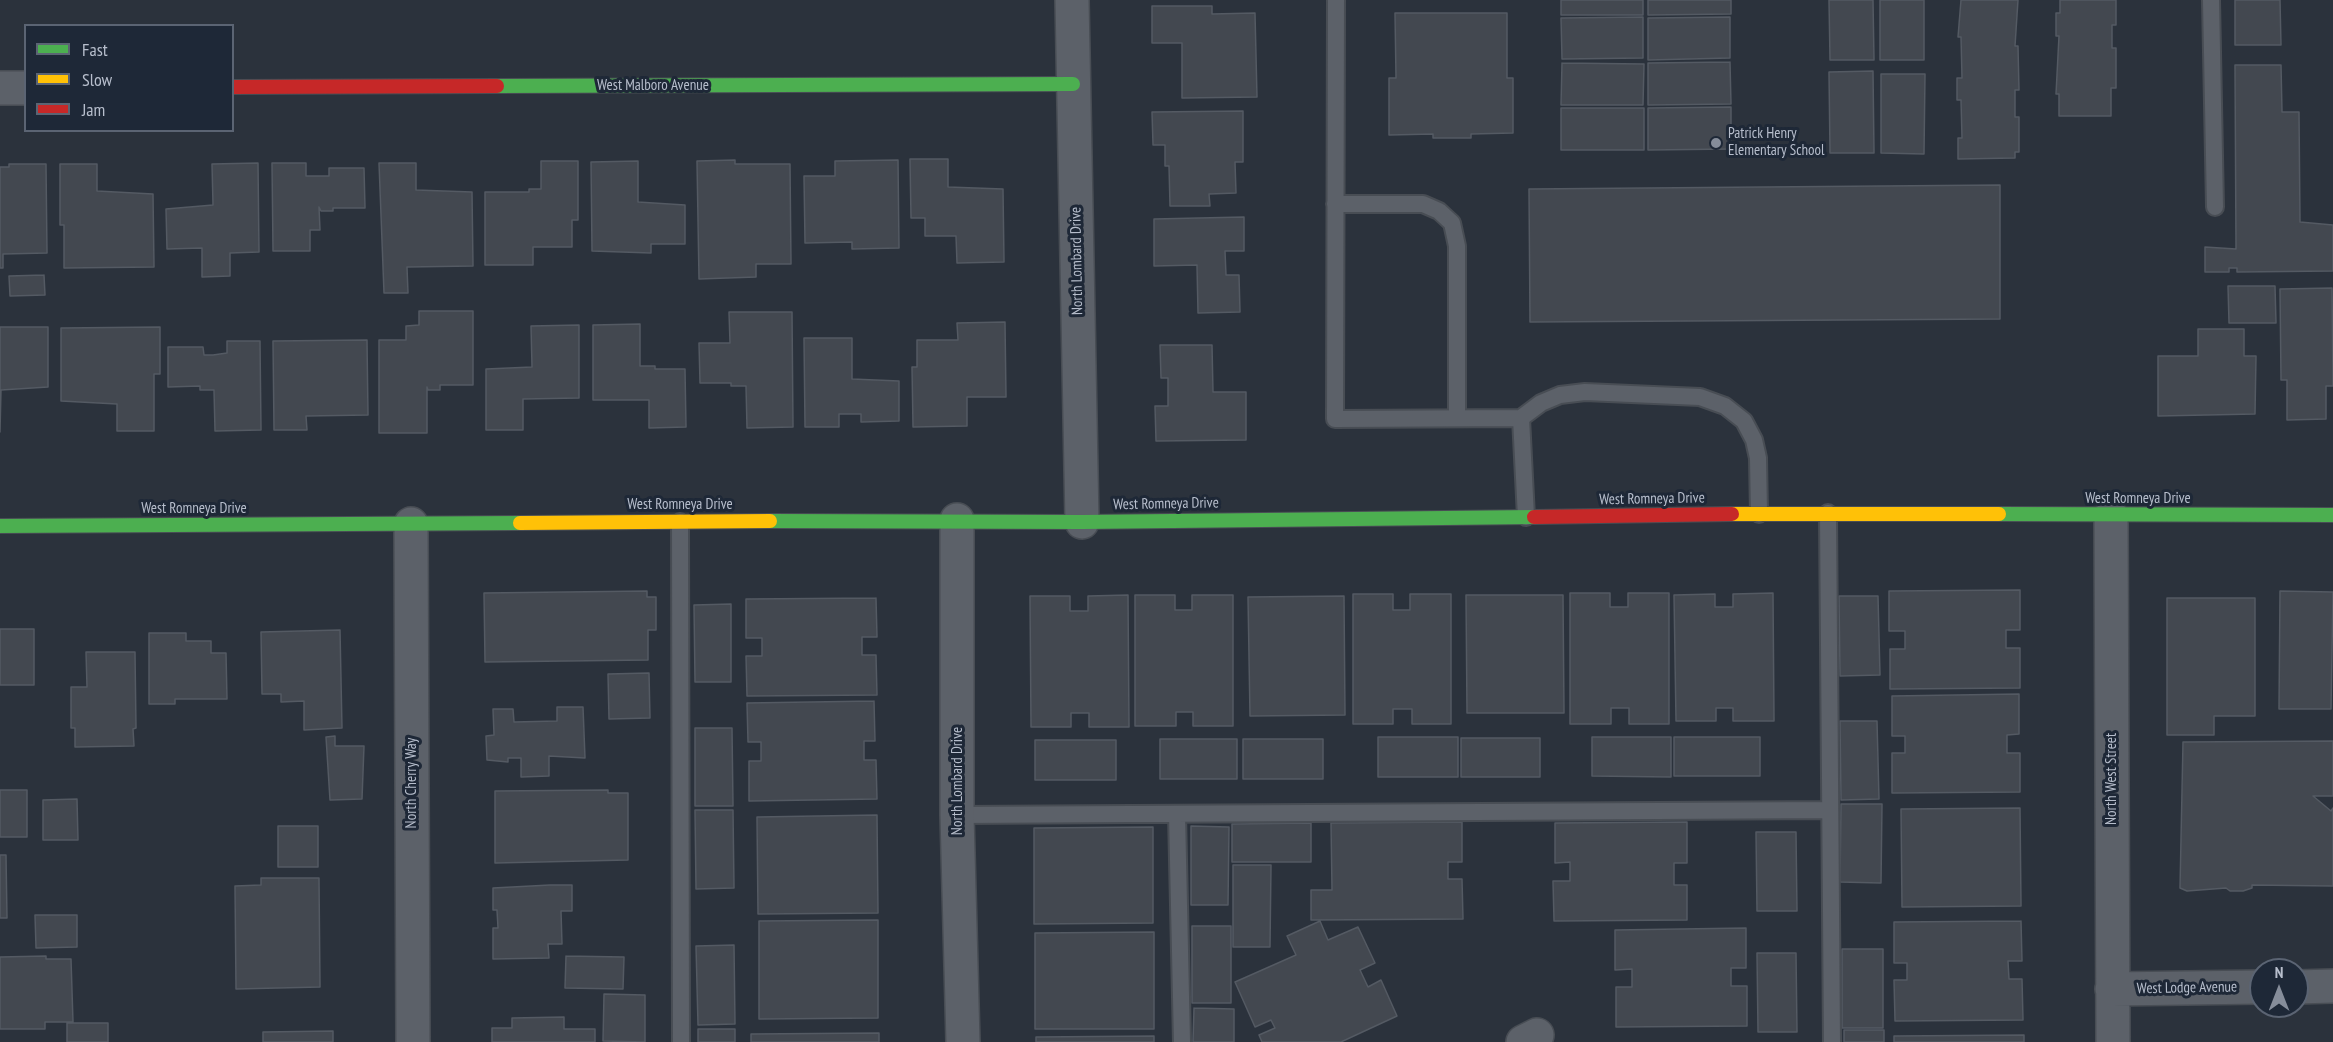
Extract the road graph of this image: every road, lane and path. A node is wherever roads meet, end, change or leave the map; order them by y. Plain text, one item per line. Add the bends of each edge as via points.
1 (1072, 0) edge
2 (1336, 0) edge
3 (2211, 0) edge
4 (1073, 84) junction
5 (234, 87) edge
6 (0, 88) edge
7 (24, 88) edge
8 (1335, 204) junction
9 (2215, 207) dead end
10 (1457, 416) junction
11 (1521, 418) junction
12 (1828, 513) junction
13 (1759, 514) junction
14 (2333, 515) edge
15 (2111, 516) junction
16 (1526, 517) junction
17 (957, 520) junction
18 (680, 522) junction
19 (1082, 522) junction
20 (411, 524) junction
21 (0, 526) edge
22 (1830, 810) junction
23 (1177, 814) junction
24 (957, 815) junction
25 (2333, 986) edge
26 (2249, 987) edge
27 (2309, 987) edge
28 (2112, 989) junction
29 (413, 1042) edge
30 (681, 1042) edge
31 (963, 1042) edge
32 (1182, 1042) edge
33 (1832, 1042) edge
34 (2113, 1042) edge

1 - 4 street, North Lombard Drive
2 - 8 lane
3 - 9 lane
4 - 5 street, West Malboro Avenue
4 - 19 street, North Lombard Drive
6 - 7 street
8 - 10 lane via 1423,204 1439,211 1452,224 1457,246
8 - 10 lane via 1335,419
10 - 11 lane
11 - 13 lane via 1550,399 1585,392 1700,397 1725,405 1744,421 1754,440
11 - 16 lane
12 - 13 street, West Romneya Drive
12 - 15 street, West Romneya Drive
12 - 22 lane
13 - 16 street, West Romneya Drive
14 - 15 street, West Romneya Drive
15 - 28 street, North West Street
16 - 19 street, West Romneya Drive
17 - 18 street, West Romneya Drive
17 - 19 street, West Romneya Drive
17 - 24 street, North Lombard Drive
18 - 20 street, West Romneya Drive
18 - 30 lane
20 - 21 street, West Romneya Drive
20 - 29 street, North Cherry Way
22 - 23 lane
22 - 33 lane
23 - 24 lane
23 - 32 lane
24 - 31 street, North Lombard Drive
25 - 27 street
26 - 28 street, West Lodge Avenue
28 - 34 street, North West Street

